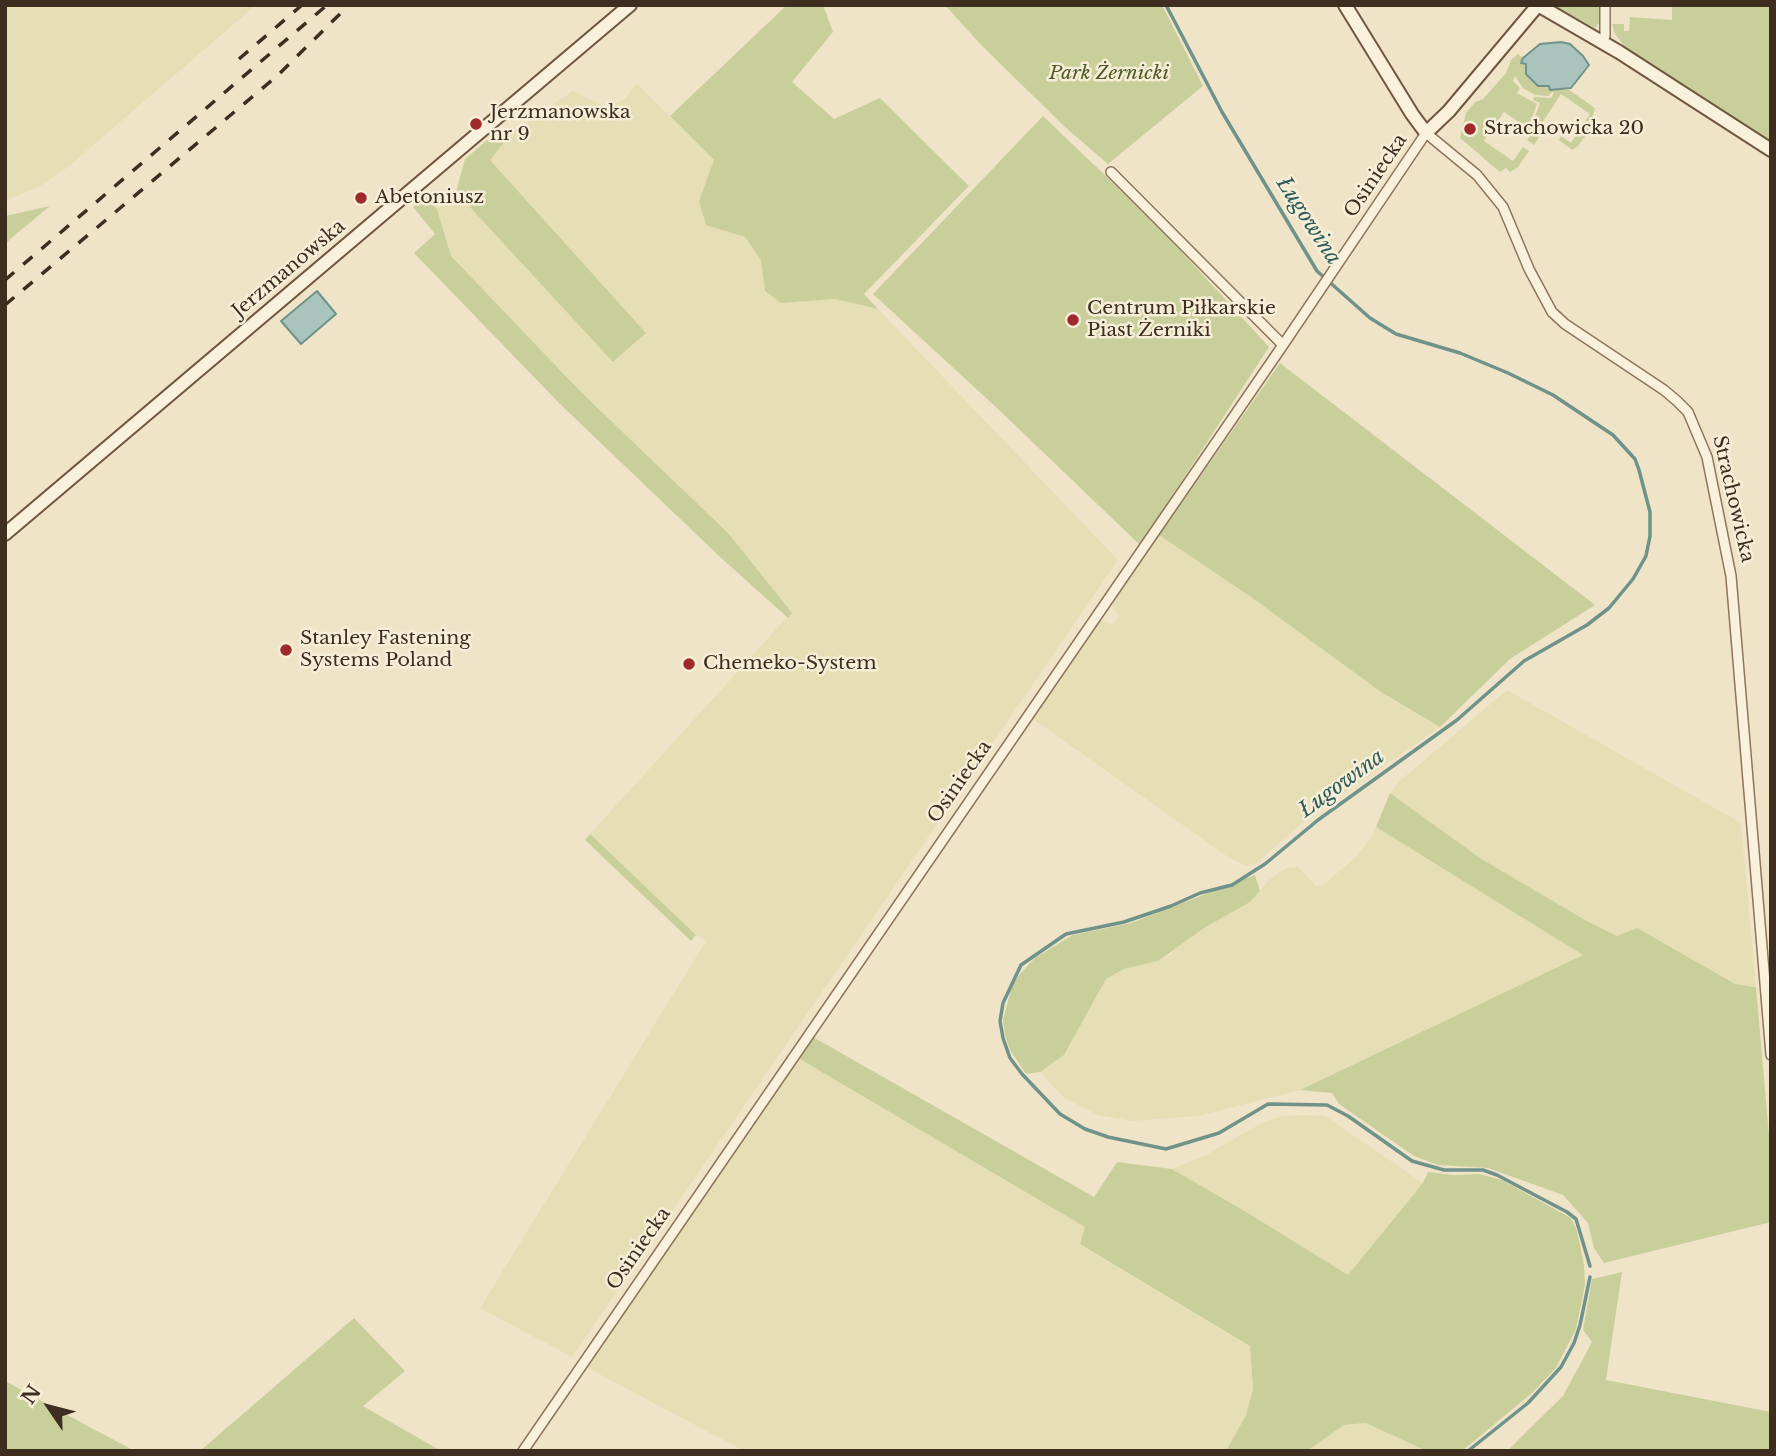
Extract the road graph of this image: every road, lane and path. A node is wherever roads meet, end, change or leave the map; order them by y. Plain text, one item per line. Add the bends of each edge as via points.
1 (630, 5) edge
2 (1345, 5) edge
3 (1538, 5) edge
4 (1605, 5) edge
5 (1602, 42) junction
6 (1426, 133) junction
7 (1771, 150) edge
8 (1111, 172) dead end
9 (1283, 345) junction
10 (5, 534) edge
11 (1771, 1055) edge
12 (523, 1451) edge

1 - 10 street, Jerzmanowska
2 - 6 street, Strachowicka
3 - 5 street
3 - 6 street
4 - 5 street
5 - 7 street
6 - 9 street, Osiniecka
6 - 11 street, Strachowicka via 1477,175 1503,207 1552,312 1677,401 1688,412 1707,457 1731,576
8 - 9 street
9 - 12 street, Osiniecka

